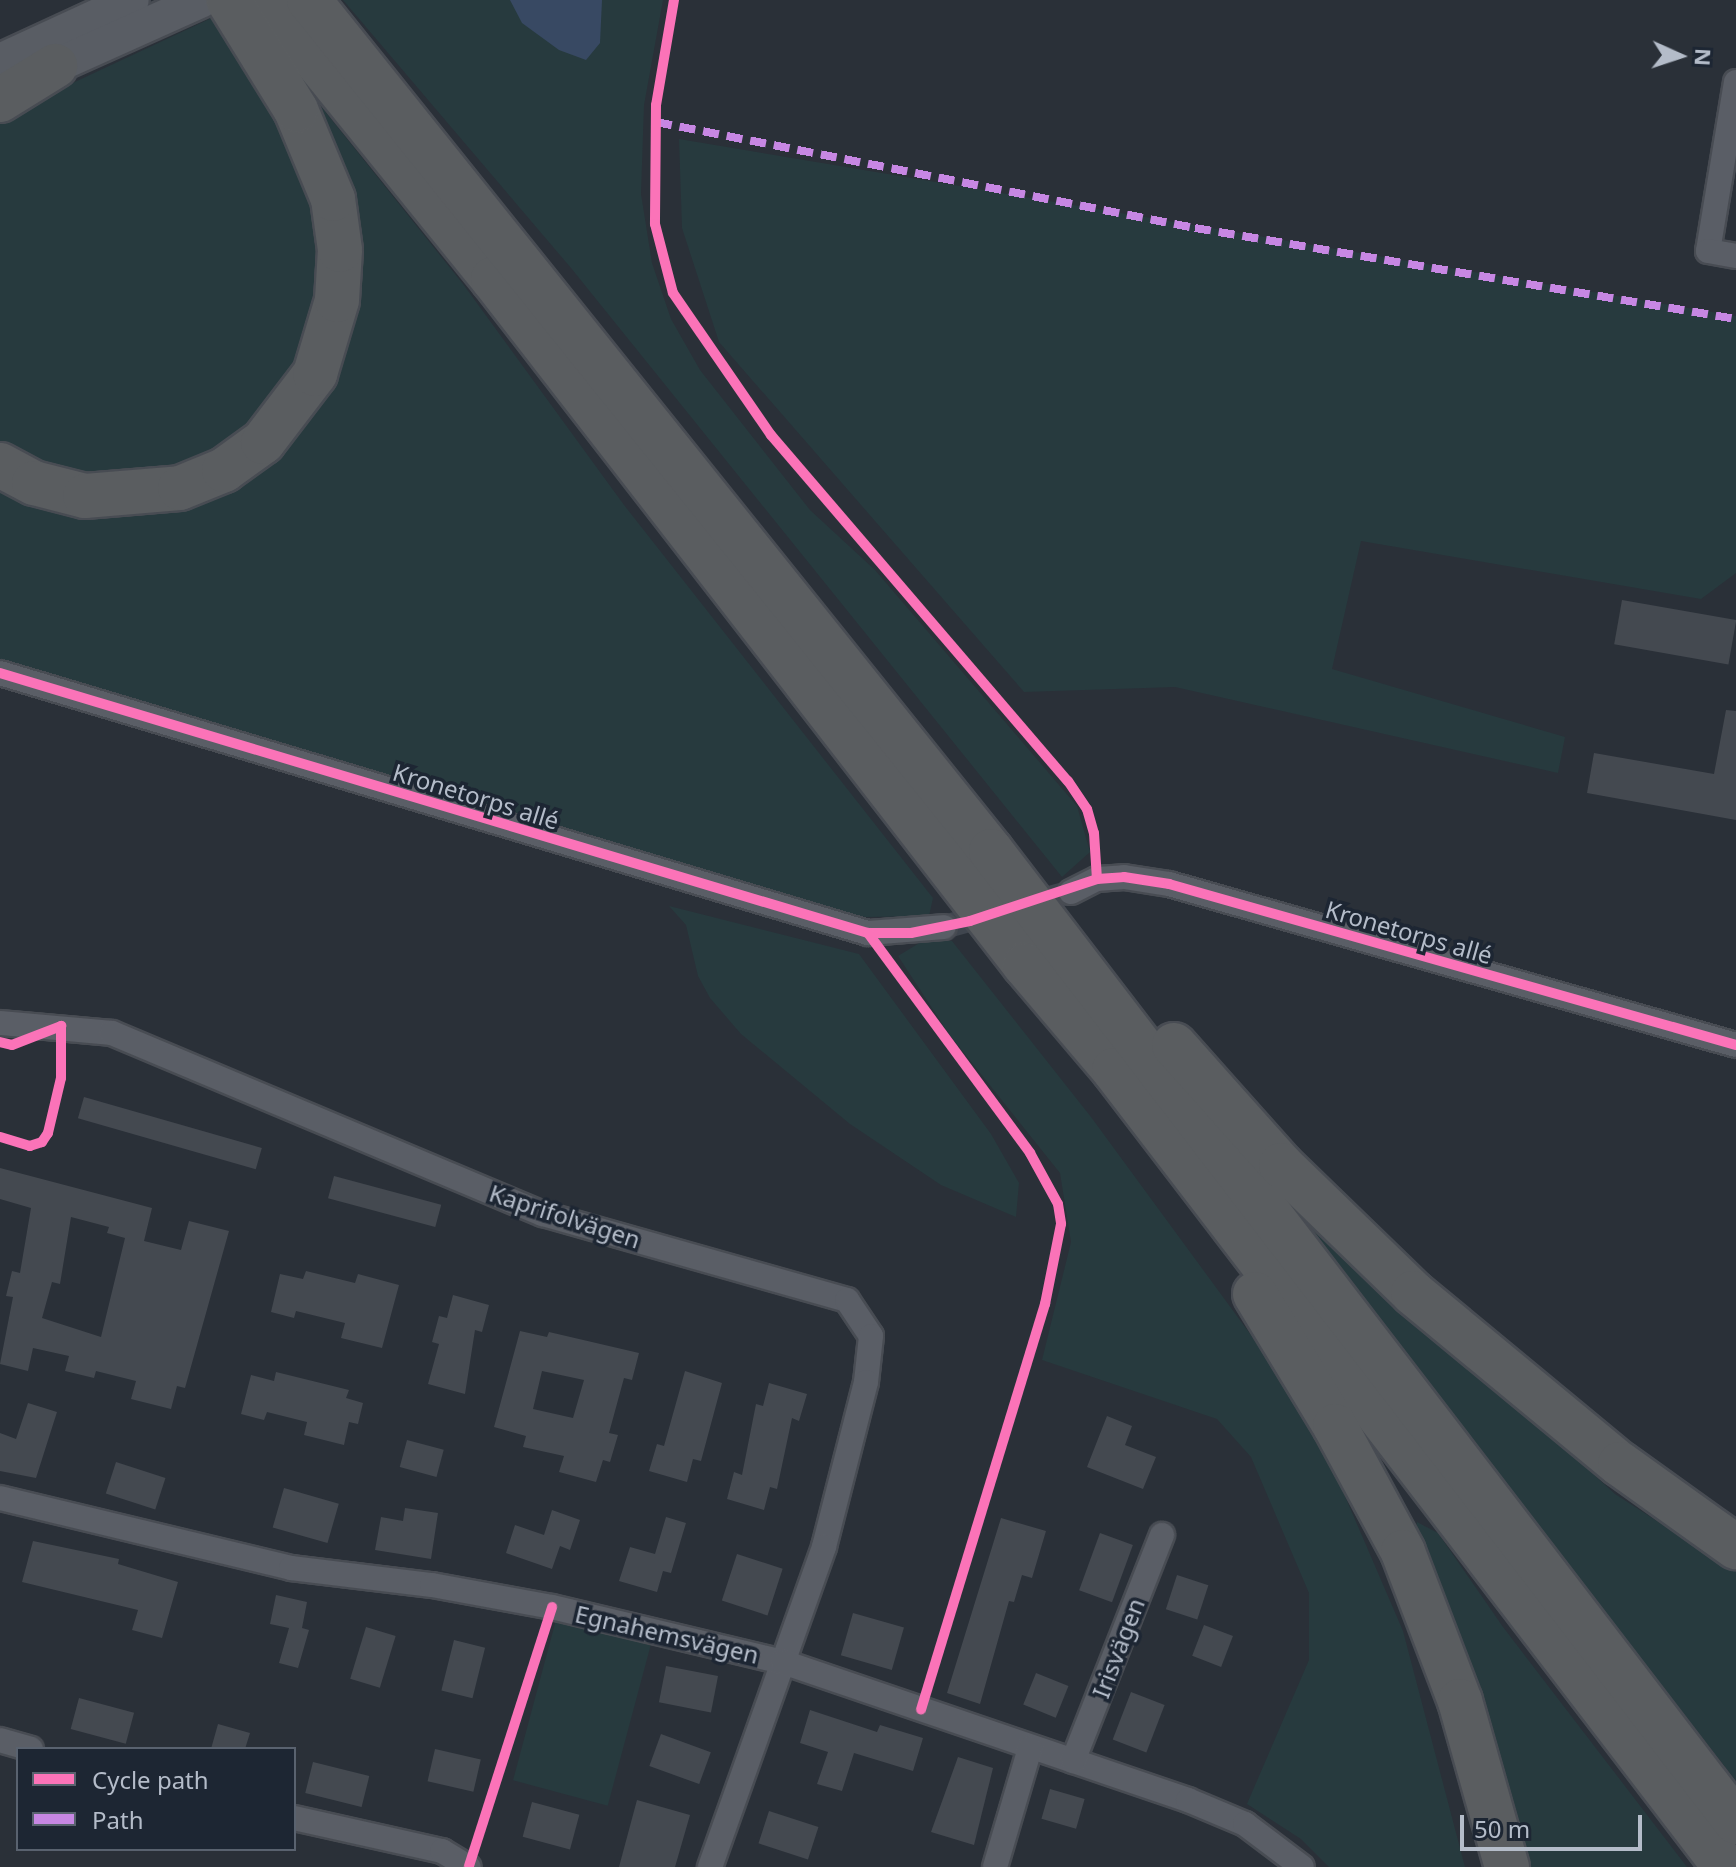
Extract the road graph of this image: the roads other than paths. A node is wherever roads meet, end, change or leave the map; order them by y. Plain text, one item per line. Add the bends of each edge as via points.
1 (132, 0) edge
2 (202, 0) edge
3 (228, 0) edge
4 (267, 0) edge
5 (309, 0) edge
6 (0, 61) edge
7 (55, 66) junction
8 (1736, 82) edge
9 (0, 90) edge
10 (0, 100) edge
11 (1736, 256) edge
12 (0, 465) edge
13 (0, 673) edge
14 (991, 851) junction
15 (1071, 892) tunnel mouth
16 (944, 927) tunnel mouth
17 (1025, 965) junction
18 (0, 1023) edge
19 (1736, 1045) edge
20 (0, 1498) edge
21 (1162, 1535) dead end
22 (1736, 1547) edge
23 (783, 1662) junction
24 (0, 1740) edge
25 (24, 1747) edge
26 (1030, 1748) junction
27 (1073, 1761) junction
28 (296, 1818) edge
29 (1736, 1822) edge
30 (469, 1867) edge
31 (710, 1867) edge
32 (995, 1867) edge
33 (1302, 1867) edge
34 (1507, 1867) edge
35 (1725, 1867) edge

1 - 6 main road
2 - 7 main road
3 - 12 highway via 296,110 333,199 340,250 337,300 315,374 263,442 224,470 180,488 85,496 34,483
4 - 17 highway via 493,279
5 - 14 highway
7 - 9 main road
7 - 10 highway
8 - 11 street via 1708,251
13 - 16 street, Kronetorps allé via 868,933
14 - 22 highway via 1065,921 1281,1165 1413,1293 1620,1464
14 - 29 highway
15 - 19 street, Kronetorps allé via 1097,879 1169,884
17 - 34 highway via 1121,1115 1221,1245 1281,1334 1363,1477 1403,1552 1432,1625 1460,1701
17 - 35 highway via 1133,1095
18 - 23 street, Kaprifolvägen via 112,1033 543,1214 847,1300 871,1336 866,1382 824,1547
20 - 23 street, Egnahemsvägen via 291,1568 432,1585 552,1607
21 - 27 street, Irisvägen
23 - 26 street, Egnahemsvägen
23 - 31 street, Kaprifolvägen
24 - 25 street
26 - 27 street, Egnahemsvägen
26 - 32 street
27 - 33 street, Egnahemsvägen via 1245,1824
28 - 30 street via 442,1851

